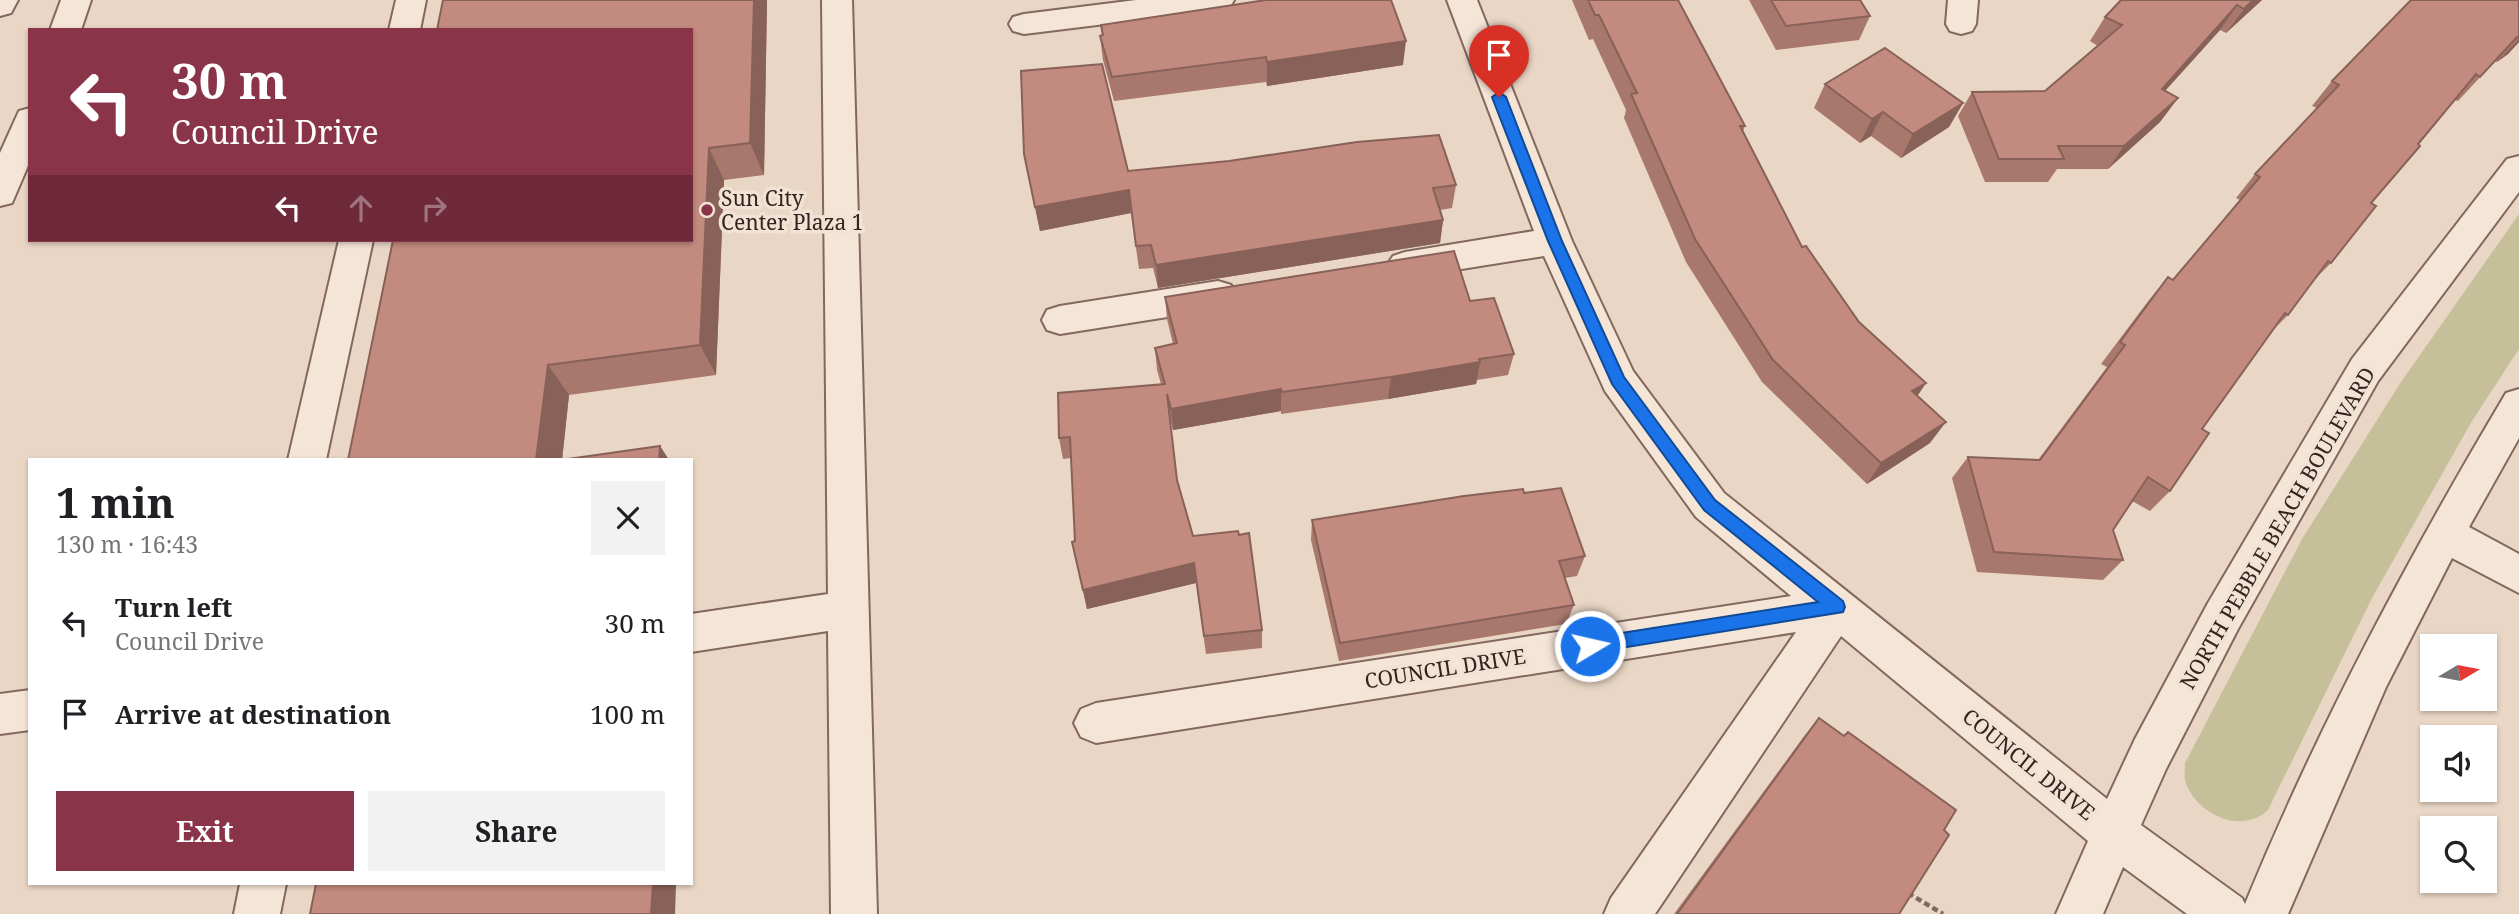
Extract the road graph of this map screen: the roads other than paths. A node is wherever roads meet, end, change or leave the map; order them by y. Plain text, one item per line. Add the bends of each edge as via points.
1 (3, 0) edge
2 (76, 0) edge
3 (411, 0) edge
4 (837, 0) edge
5 (1219, 0) edge
6 (1462, 0) edge
7 (0, 6) edge
8 (1024, 24) dead end
9 (66, 28) edge
10 (404, 28) edge
11 (28, 124) edge
12 (2519, 169) edge
13 (0, 194) edge
14 (1555, 241) junction
15 (356, 242) edge
16 (1377, 270) edge
17 (1253, 289) edge
18 (1060, 320) dead end
19 (2519, 404) edge
20 (306, 458) edge
21 (2444, 533) junction
22 (2519, 575) edge
23 (1837, 607) junction
24 (848, 610) junction
25 (693, 633) edge
26 (28, 710) edge
27 (0, 715) edge
28 (1096, 723) dead end
29 (2115, 834) junction
30 (263, 885) edge
31 (2256, 913) edge
32 (257, 914) edge
33 (854, 914) edge
34 (1627, 914) edge
35 (2079, 914) edge

1 - 7 street
2 - 9 street
3 - 10 street
4 - 24 street
5 - 8 street
6 - 14 street, COUNCIL DRIVE
11 - 13 street
12 - 29 street, NORTH PEBBLE BEACH BOULEVARD via 2365,370 2223,616 2150,754
14 - 16 street
14 - 23 street, COUNCIL DRIVE via 1618,380 1710,505
15 - 20 street
17 - 18 street
19 - 21 street
21 - 22 street
21 - 31 street
23 - 28 street, COUNCIL DRIVE
23 - 29 street, COUNCIL DRIVE
23 - 34 street
24 - 25 street
24 - 33 street
26 - 27 street
29 - 31 street, COUNCIL DRIVE
29 - 35 street, NORTH PEBBLE BEACH BOULEVARD
30 - 32 street

